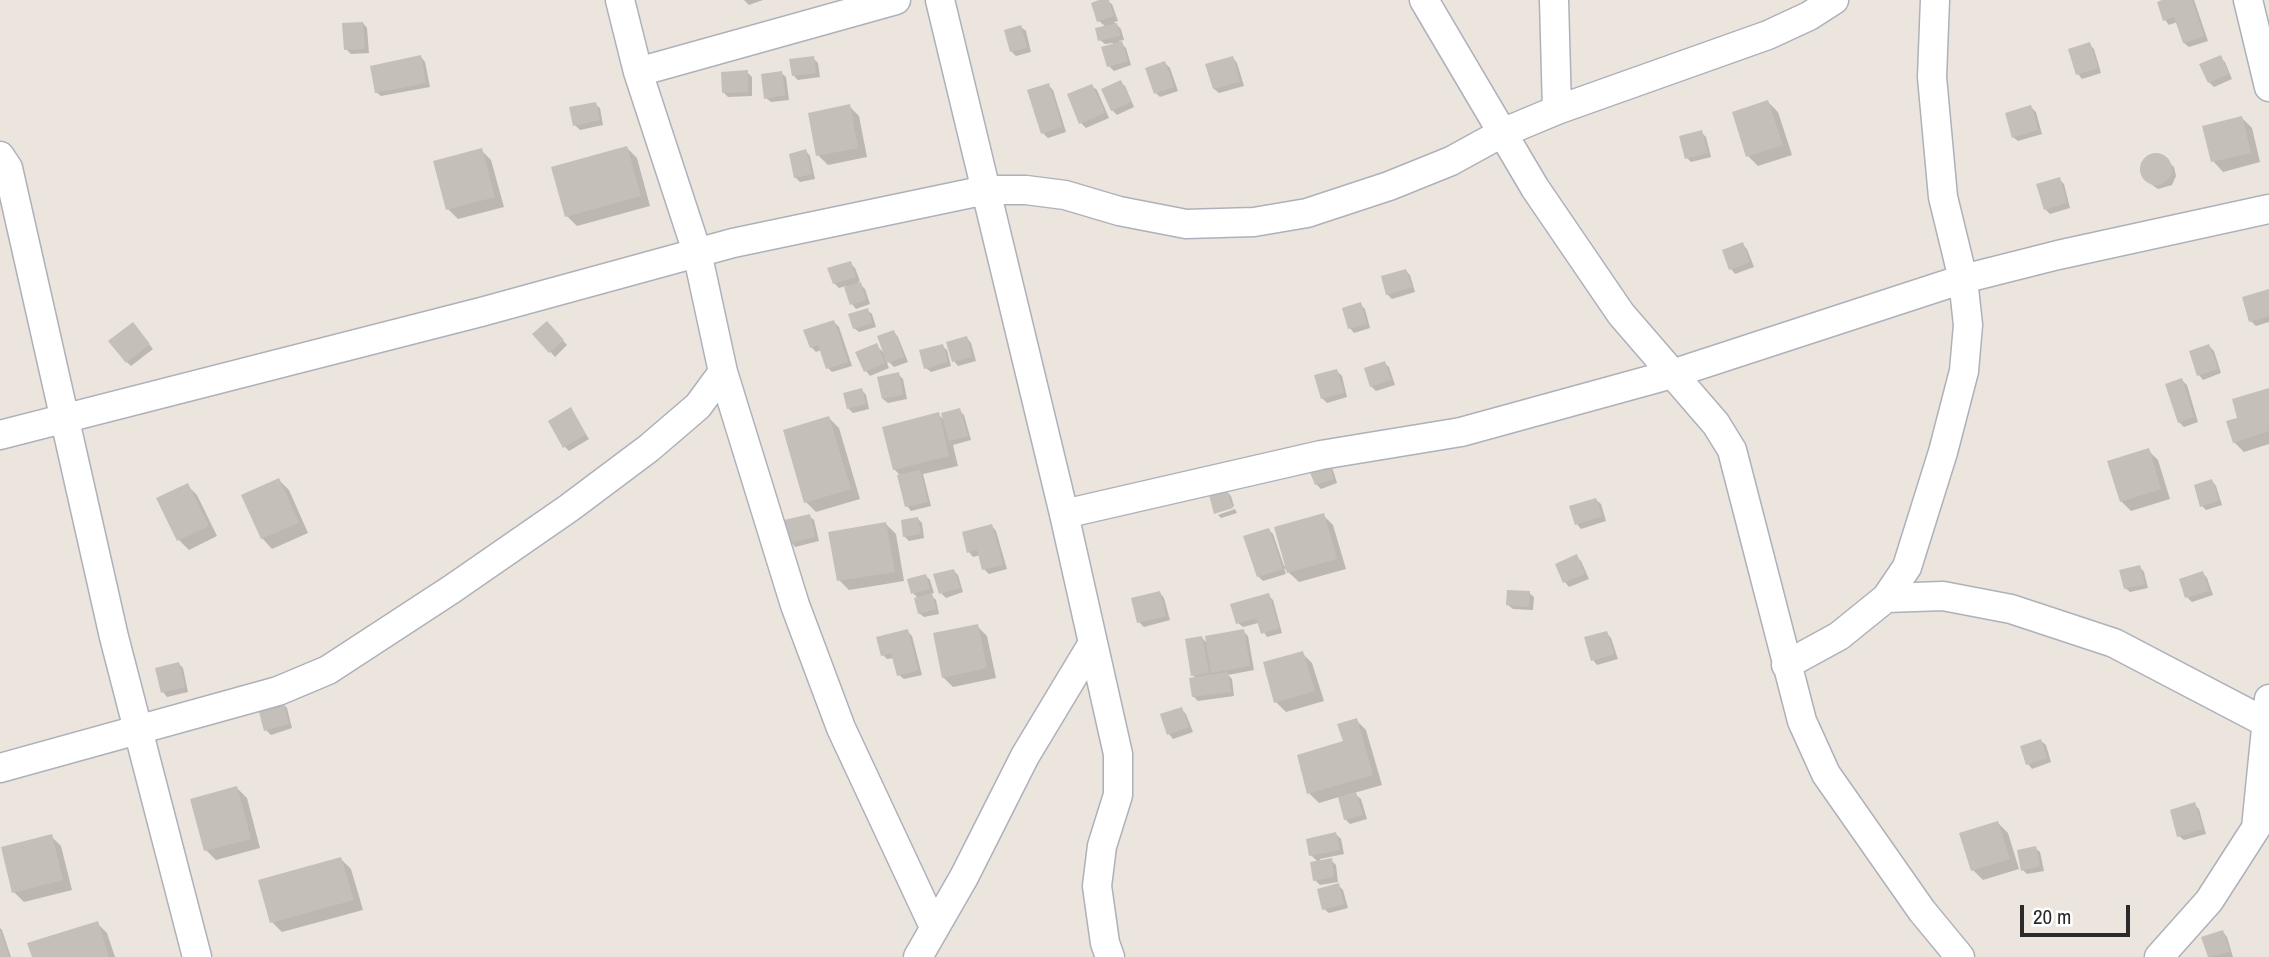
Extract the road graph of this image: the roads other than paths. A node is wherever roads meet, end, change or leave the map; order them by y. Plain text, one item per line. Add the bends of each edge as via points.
1 (621, 0) edge
2 (896, 0) edge
3 (940, 0) edge
4 (1424, 0) edge
5 (1554, 0) edge
6 (1834, 0) edge
7 (1936, 0) edge
8 (2248, 0) edge
9 (638, 72) junction
10 (2269, 86) edge
11 (1557, 110) junction
12 (1502, 133) junction
13 (0, 156) edge
14 (986, 190) junction
15 (2269, 209) edge
16 (697, 252) junction
17 (1963, 279) junction
18 (723, 372) junction
19 (1672, 374) junction
20 (65, 418) junction
21 (0, 435) edge
22 (1064, 514) junction
23 (1886, 598) junction
24 (1093, 643) junction
25 (1786, 666) junction
26 (2267, 711) edge
27 (139, 731) junction
28 (0, 768) edge
29 (934, 927) junction
30 (197, 957) edge
31 (918, 957) edge
32 (1110, 957) edge
33 (1960, 957) edge
34 (2159, 957) edge

1 - 9 street
2 - 9 street
3 - 14 street
4 - 12 street
5 - 11 street
6 - 11 street via 1768,34
7 - 17 street via 1932,77 1942,197
8 - 10 street
9 - 16 street
11 - 12 street
12 - 14 street via 1389,186 1307,213 1254,222 1186,224 1065,195
12 - 19 street via 1621,314
13 - 20 street via 8,168
14 - 16 street
14 - 22 street
15 - 17 street
16 - 18 street
16 - 20 street
17 - 19 street
17 - 23 street via 1968,325 1964,371 1906,567
18 - 27 street via 698,405 649,448 474,574 328,670 278,691
18 - 29 street via 795,605 841,728
19 - 22 street via 1461,432 1321,455
19 - 25 street via 1716,424 1732,450
20 - 21 street
20 - 27 street
22 - 24 street
23 - 25 street via 1839,636
23 - 26 street via 1943,596 2011,609 2115,643
24 - 29 street via 1025,756
24 - 32 street via 1118,754 1118,795 1102,846 1097,886
25 - 33 street via 1802,721 1826,774
26 - 34 street via 2256,828 2209,901
27 - 28 street
27 - 30 street
29 - 31 street

